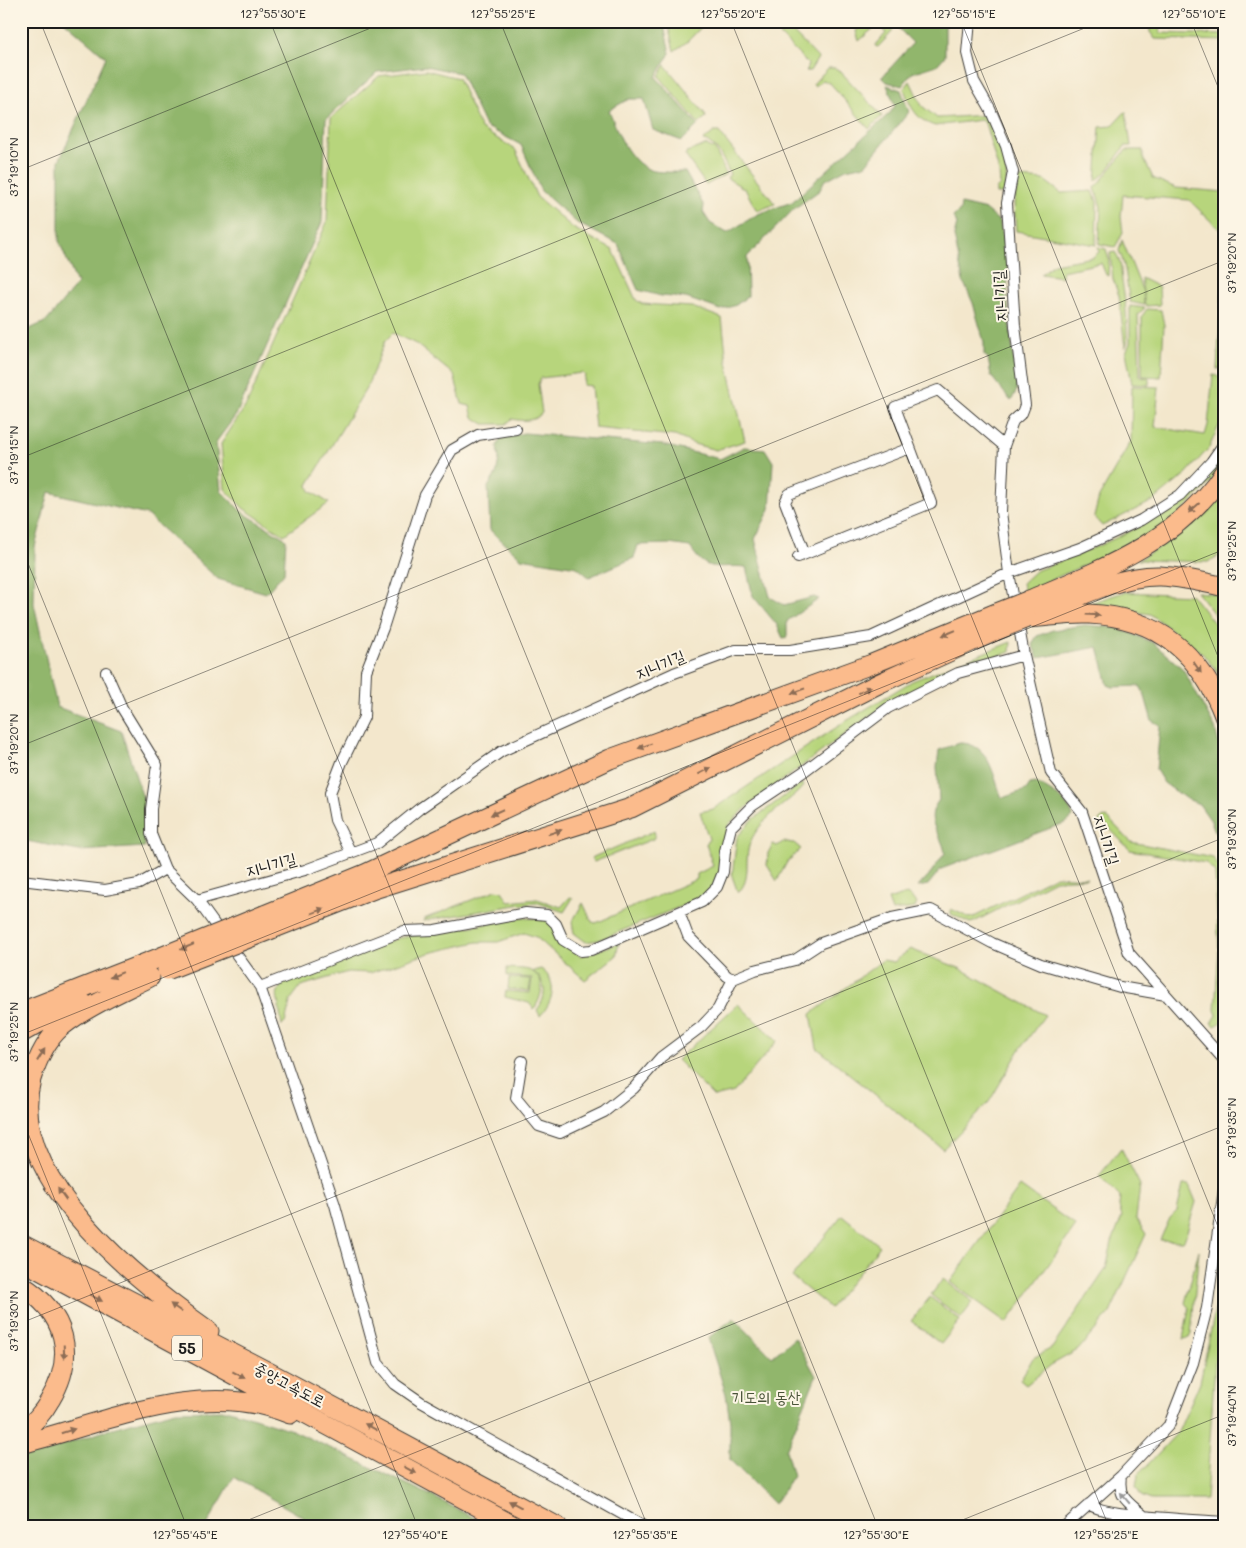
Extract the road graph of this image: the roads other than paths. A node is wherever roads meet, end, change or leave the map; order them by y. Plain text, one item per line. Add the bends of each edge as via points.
1 (970, 21) edge
2 (516, 429) dead end
3 (1225, 442) edge
4 (1004, 446) junction
5 (910, 448) junction
6 (1225, 471) edge
7 (1009, 573) junction
8 (1225, 579) edge
9 (1225, 587) edge
10 (1027, 610) junction
11 (995, 622) junction
12 (1024, 654) junction
13 (106, 672) dead end
14 (1225, 718) edge
15 (351, 853) junction
16 (165, 869) junction
17 (21, 880) edge
18 (197, 900) junction
19 (679, 912) junction
20 (268, 922) junction
21 (160, 968) junction
22 (733, 979) junction
23 (260, 987) junction
24 (1166, 995) junction
25 (46, 1004) junction
26 (21, 1012) edge
27 (21, 1020) edge
28 (21, 1033) edge
29 (522, 1061) dead end
30 (1225, 1061) edge
31 (1225, 1182) edge
32 (21, 1244) edge
33 (21, 1260) edge
34 (21, 1285) edge
35 (274, 1376) junction
36 (21, 1431) edge
37 (352, 1439) junction
38 (21, 1444) edge
39 (1121, 1476) junction
40 (1089, 1504) junction
41 (1142, 1515) junction
42 (1225, 1522) edge
43 (516, 1527) edge
44 (558, 1527) edge
45 (644, 1527) edge
46 (1064, 1527) edge

1 - 4 street, 지니기길 via 967,53 974,81 990,108 1013,172 1007,203 1024,405 1022,414 1013,421
2 - 15 street via 478,435 452,450 425,495 366,671 364,716 330,793 335,820
3 - 7 street, 지니기길 via 1211,462 1180,494 1142,520 1080,548
4 - 5 street via 938,390 895,407
4 - 7 street, 지니기길 via 1002,512
5 - 5 street via 931,503 801,555 786,502 789,494
6 -> 10 highway via 1210,493 1148,544
7 - 12 street, 지니기길
7 - 15 street, 지니기길 via 871,637 790,650 736,650 674,673 502,752 419,809 378,843
8 - 10 highway via 1196,571 1157,567 1099,579
9 - 10 highway via 1159,576 1134,578
10 - 11 highway, bridge
10 -> 14 highway via 1126,618 1163,633 1190,656 1215,692
11 -> 20 highway via 610,759
20 -> 11 highway via 631,808
12 - 19 street via 958,673 888,708 752,806 731,827 723,872 716,886 702,902
12 - 24 street, 지니기길 via 1051,772 1082,812 1129,954
13 - 16 street via 122,708 157,765 150,809 152,834
15 - 18 street, 지니기길 via 306,870
16 - 17 street via 139,884 105,890
16 - 18 street
18 - 23 street
19 - 22 street via 688,936
19 - 23 street via 591,950 581,951 563,940 556,924 547,915 526,913 435,930 404,931
20 - 21 highway, bridge
21 -> 25 highway
21 - 28 highway via 55,1014
35 -> 21 highway via 133,1275 74,1211 51,1180 28,1119 29,1089 36,1061 61,1027
22 - 24 street via 795,960 821,943 892,918 931,910 992,943 1041,964 1120,987
22 - 29 street via 718,1009 701,1027 661,1057 634,1088 604,1112 574,1128 560,1133 539,1126 523,1108 516,1098
23 - 45 street via 335,1204 378,1363 395,1384 421,1402
24 - 30 street, 지니기길
25 - 26 highway
25 - 27 highway
31 - 39 street via 1207,1308 1193,1363 1169,1424
32 - 35 highway, 중앙고속도로 / 55
33 -> 37 highway, 중앙고속도로 / 55
34 -> 36 highway via 36,1294 57,1319 66,1351 61,1382 45,1409
44 -> 35 highway, 중앙고속도로 / 55
38 -> 37 highway via 137,1411 228,1400 271,1406
37 -> 43 highway, 중앙고속도로 / 55
39 - 40 street
41 -> 39 street via 1119,1490
40 - 41 street via 1093,1508
40 - 46 street
41 - 42 street

